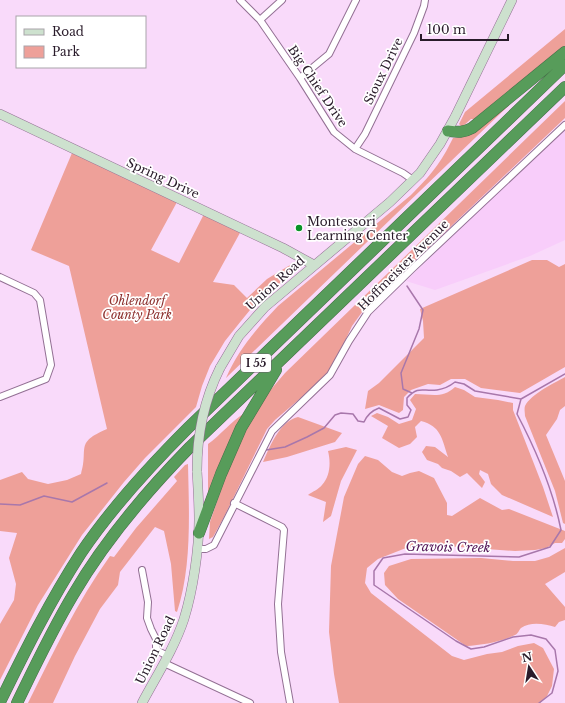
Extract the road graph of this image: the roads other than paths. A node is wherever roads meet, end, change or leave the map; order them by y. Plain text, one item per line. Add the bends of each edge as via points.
1 (240, 0) edge
2 (282, 0) edge
3 (356, 0) edge
4 (425, 0) edge
5 (512, 0) edge
6 (260, 20) junction
7 (565, 52) edge
8 (565, 65) edge
9 (300, 78) junction
10 (565, 87) edge
11 (0, 114) edge
12 (565, 125) edge
13 (448, 131) junction
14 (355, 149) junction
15 (413, 180) junction
16 (314, 265) junction
17 (0, 277) edge
18 (286, 355) junction
19 (0, 397) edge
20 (234, 504) junction
21 (199, 534) junction
22 (197, 549) junction
23 (142, 570) dead end
24 (166, 660) junction
25 (0, 702) edge
26 (17, 703) edge
27 (142, 703) edge
28 (250, 703) edge
29 (290, 703) edge

1 - 6 street, Big Chief Drive
2 - 6 street
3 - 9 street via 329,54
4 - 14 street, Sioux Drive via 414,33 366,134
5 - 13 main road, Union Road
6 - 9 street, Big Chief Drive
7 - 13 highway via 472,128 465,132
8 - 25 highway, I 55 via 188,428 142,476 101,526 65,579 33,635
9 - 14 street, Big Chief Drive via 334,132
10 - 18 highway, I 55
11 - 16 main road, Spring Drive
12 - 20 street, Hoffmeister Avenue via 368,312 330,375 272,430
13 - 15 main road, Union Road
14 - 15 street, Big Chief Drive
15 - 16 main road, Union Road
16 - 21 main road, Union Road, bridge via 254,318 233,346 212,386 198,445
17 - 19 street via 34,293 40,300 51,365 46,379
18 - 21 highway via 241,428
18 - 26 highway, I 55 via 190,447 128,515 74,594
20 - 22 street, Hoffmeister Avenue via 214,545 206,549
20 - 29 street via 284,530 278,604 281,652
21 - 22 main road, Union Road
22 - 24 main road, Union Road via 184,618
23 - 24 street via 148,602 147,618 156,639 156,648
24 - 27 main road, Union Road
24 - 28 street

